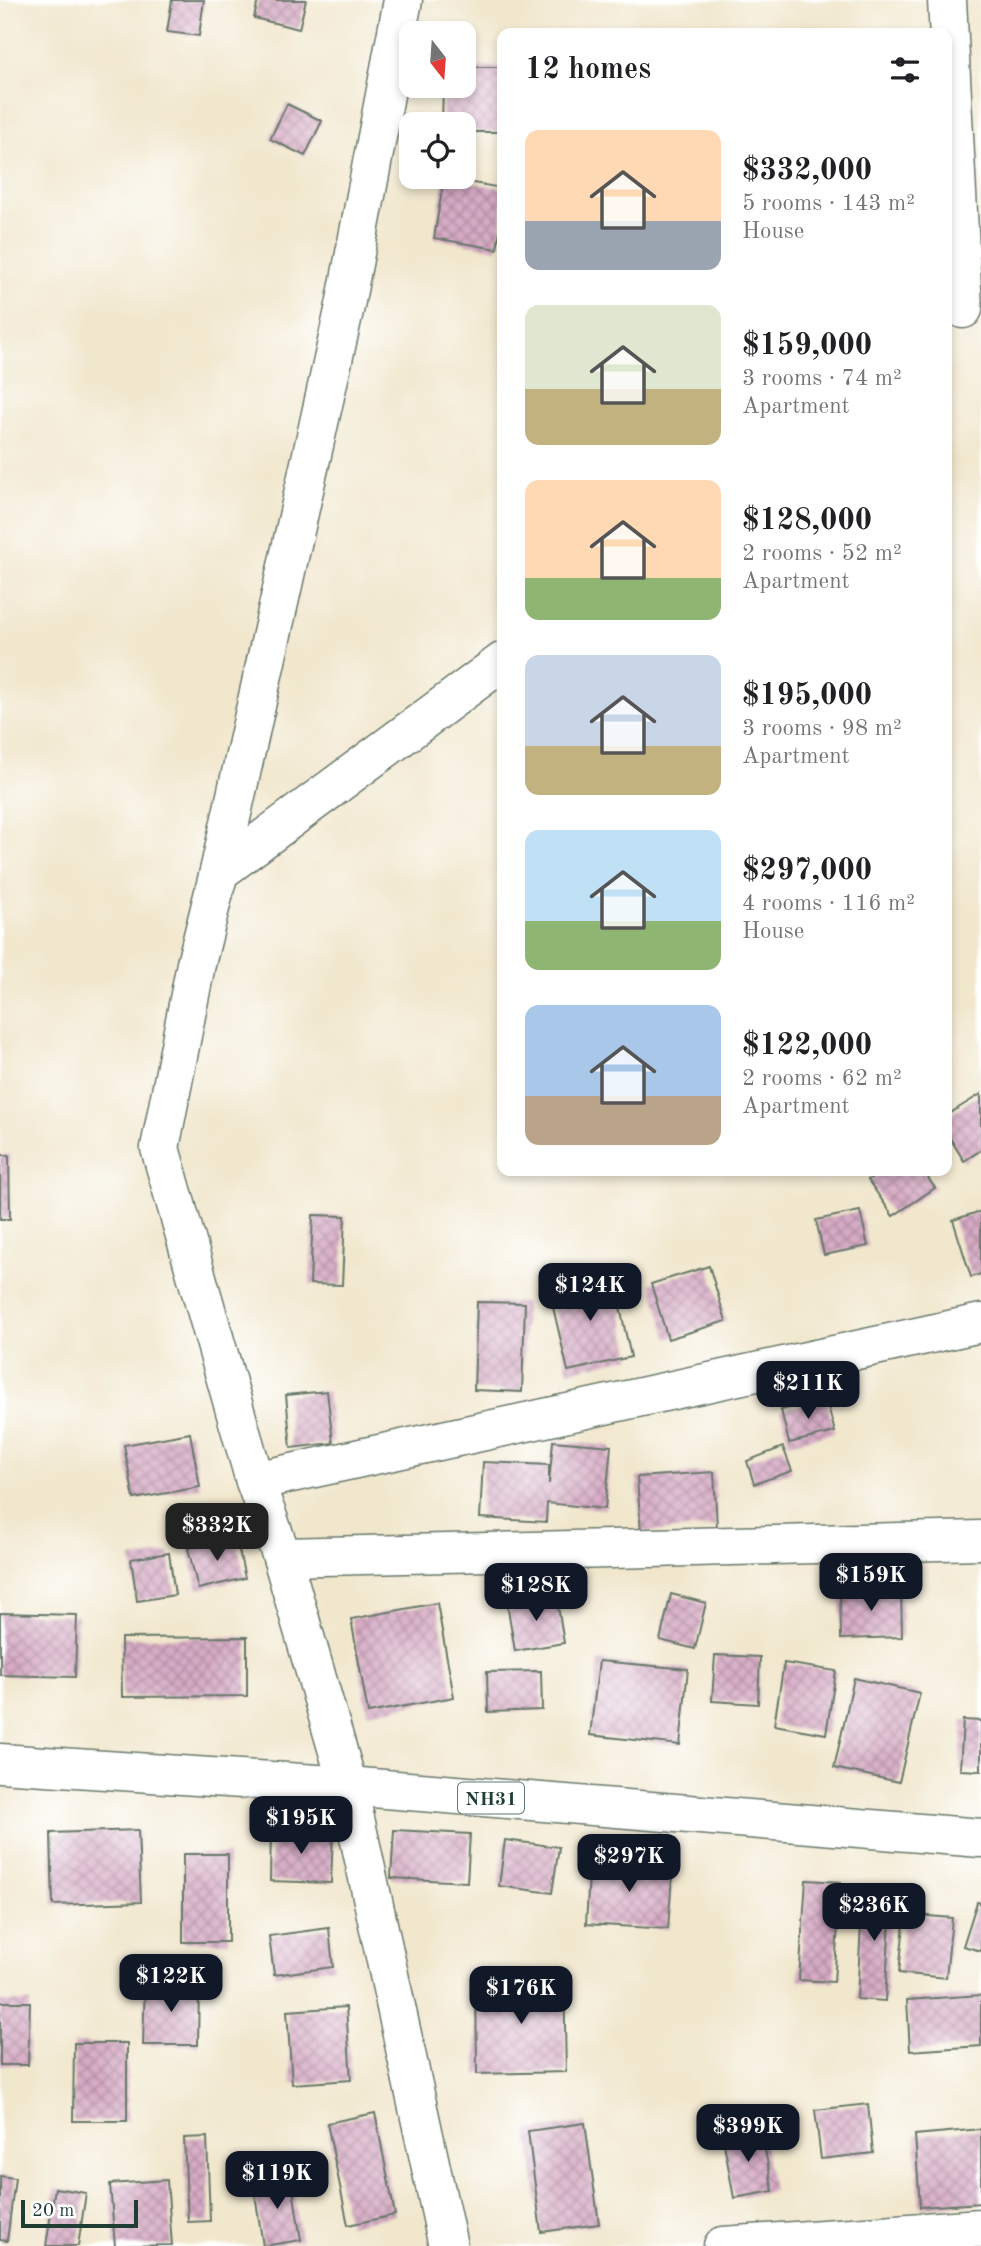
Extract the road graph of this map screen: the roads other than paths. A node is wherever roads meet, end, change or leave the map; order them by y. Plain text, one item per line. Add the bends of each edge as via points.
1 (404, 0) edge
2 (947, 0) edge
3 (949, 28) edge
4 (952, 91) edge
5 (964, 309) edge
6 (497, 666) edge
7 (219, 872) junction
8 (981, 1323) edge
9 (254, 1480) junction
10 (981, 1540) edge
11 (282, 1557) junction
12 (0, 1763) edge
13 (348, 1786) junction
14 (981, 1838) edge
15 (981, 2228) edge
16 (448, 2246) edge
17 (723, 2246) edge

1 - 7 main road via 345,306
2 - 3 main road
4 - 5 main road
6 - 7 main road
7 - 9 main road via 160,1148
8 - 9 main road
9 - 11 main road
10 - 11 main road
11 - 13 main road
12 - 13 main road, NH31
13 - 14 main road, NH31
13 - 16 main road
15 - 17 main road

